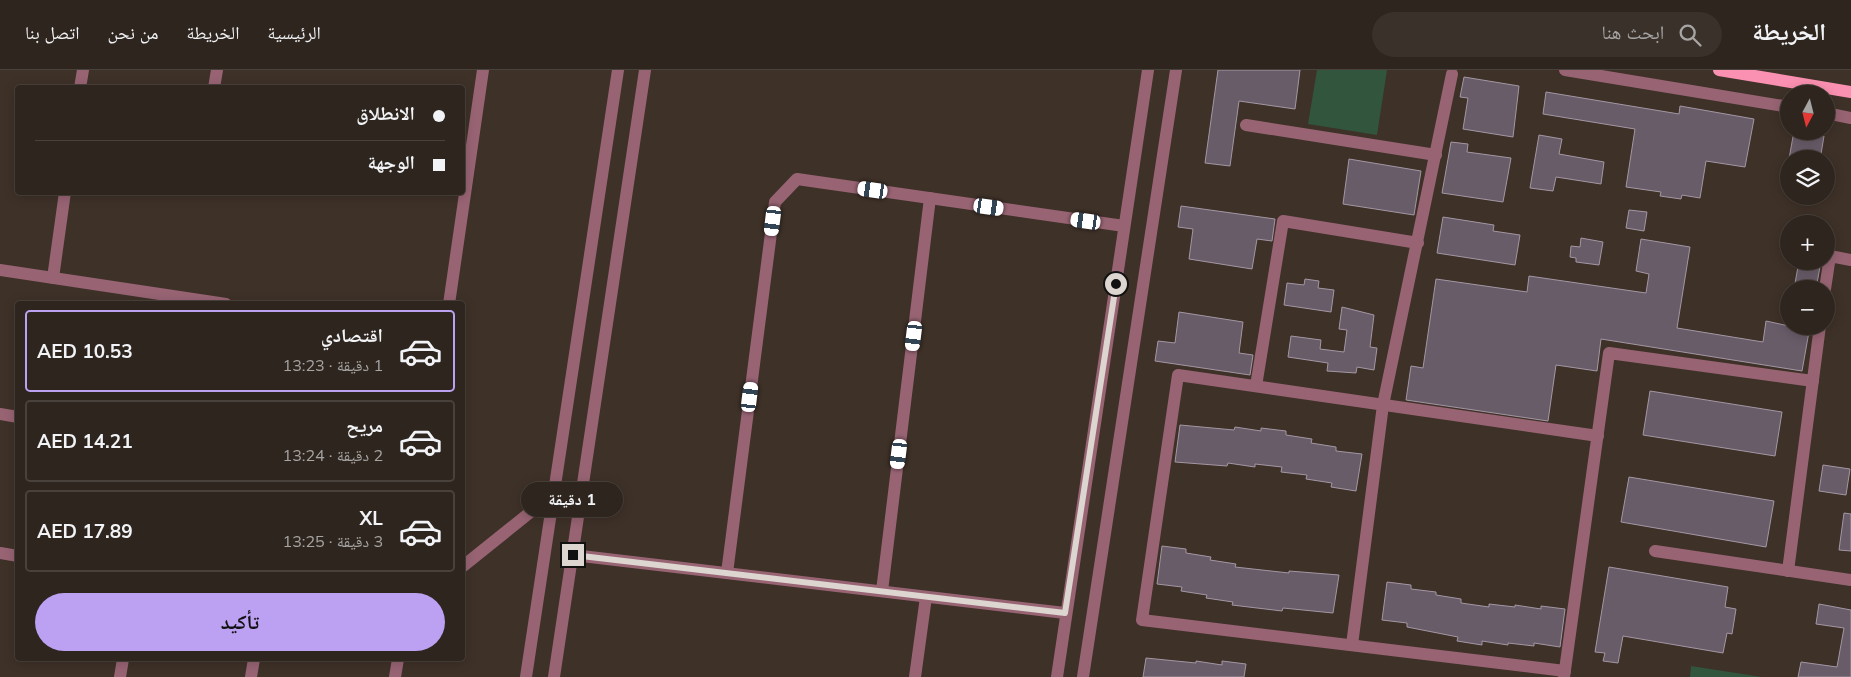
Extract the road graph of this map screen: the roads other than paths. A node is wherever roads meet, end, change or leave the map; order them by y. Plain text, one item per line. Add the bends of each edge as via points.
1 (83, 70) edge
2 (216, 70) edge
3 (483, 70) edge
4 (618, 70) edge
5 (644, 70) edge
6 (1148, 70) edge
7 (1176, 70) edge
8 (1565, 70) edge
9 (1719, 70) edge
10 (1452, 74) dead end
11 (80, 85) edge
12 (214, 85) edge
13 (1851, 92) edge
14 (1780, 106) edge
15 (1835, 115) edge
16 (1851, 118) edge
17 (1246, 125) dead end
18 (1436, 155) junction
19 (465, 177) edge
20 (65, 195) edge
21 (463, 195) edge
22 (930, 198) junction
23 (1124, 226) junction
24 (1418, 243) junction
25 (1851, 260) edge
26 (0, 270) edge
27 (53, 278) junction
28 (1826, 280) edge
29 (206, 301) edge
30 (449, 301) edge
31 (1819, 335) edge
32 (1813, 381) junction
33 (1256, 386) junction
34 (1383, 405) junction
35 (0, 414) edge
36 (15, 416) edge
37 (1598, 436) junction
38 (553, 494) junction
39 (1655, 552) dead end
40 (0, 554) edge
41 (573, 555) junction
42 (15, 556) edge
43 (465, 565) edge
44 (1788, 571) junction
45 (727, 573) junction
46 (1851, 580) edge
47 (882, 592) junction
48 (926, 597) junction
49 (1065, 613) junction
50 (1352, 646) junction
51 (123, 661) edge
52 (254, 661) edge
53 (398, 661) edge
54 (1564, 674) edge
55 (120, 677) edge
56 (251, 677) edge
57 (395, 677) edge
58 (526, 677) edge
59 (554, 677) edge
60 (915, 677) edge
61 (1057, 677) edge
62 (1082, 677) edge

1 - 11 street
2 - 12 street
3 - 19 street
4 - 38 street
5 - 41 street
6 - 23 street
7 - 62 street
8 - 14 street
9 - 13 main road
10 - 18 street
15 - 16 street
17 - 18 street
18 - 24 street
20 - 27 street
21 - 30 street
22 - 23 street
22 - 45 street via 797,179 775,202
22 - 47 street
23 - 49 street
24 - 33 street via 1284,222
24 - 34 street
25 - 28 street via 1830,256
26 - 27 street
27 - 29 street
31 - 32 street
32 - 37 street via 1609,353
32 - 44 street
33 - 34 street
33 - 50 street via 1178,375 1142,620
34 - 37 street
34 - 50 street
35 - 36 street
37 - 54 street
38 - 43 street
38 - 58 street
39 - 44 street
40 - 42 street
41 - 45 street
41 - 59 street
44 - 46 street
45 - 47 street
47 - 48 street
48 - 49 street
48 - 60 street
49 - 61 street
50 - 54 street
51 - 55 street
52 - 56 street
53 - 57 street

